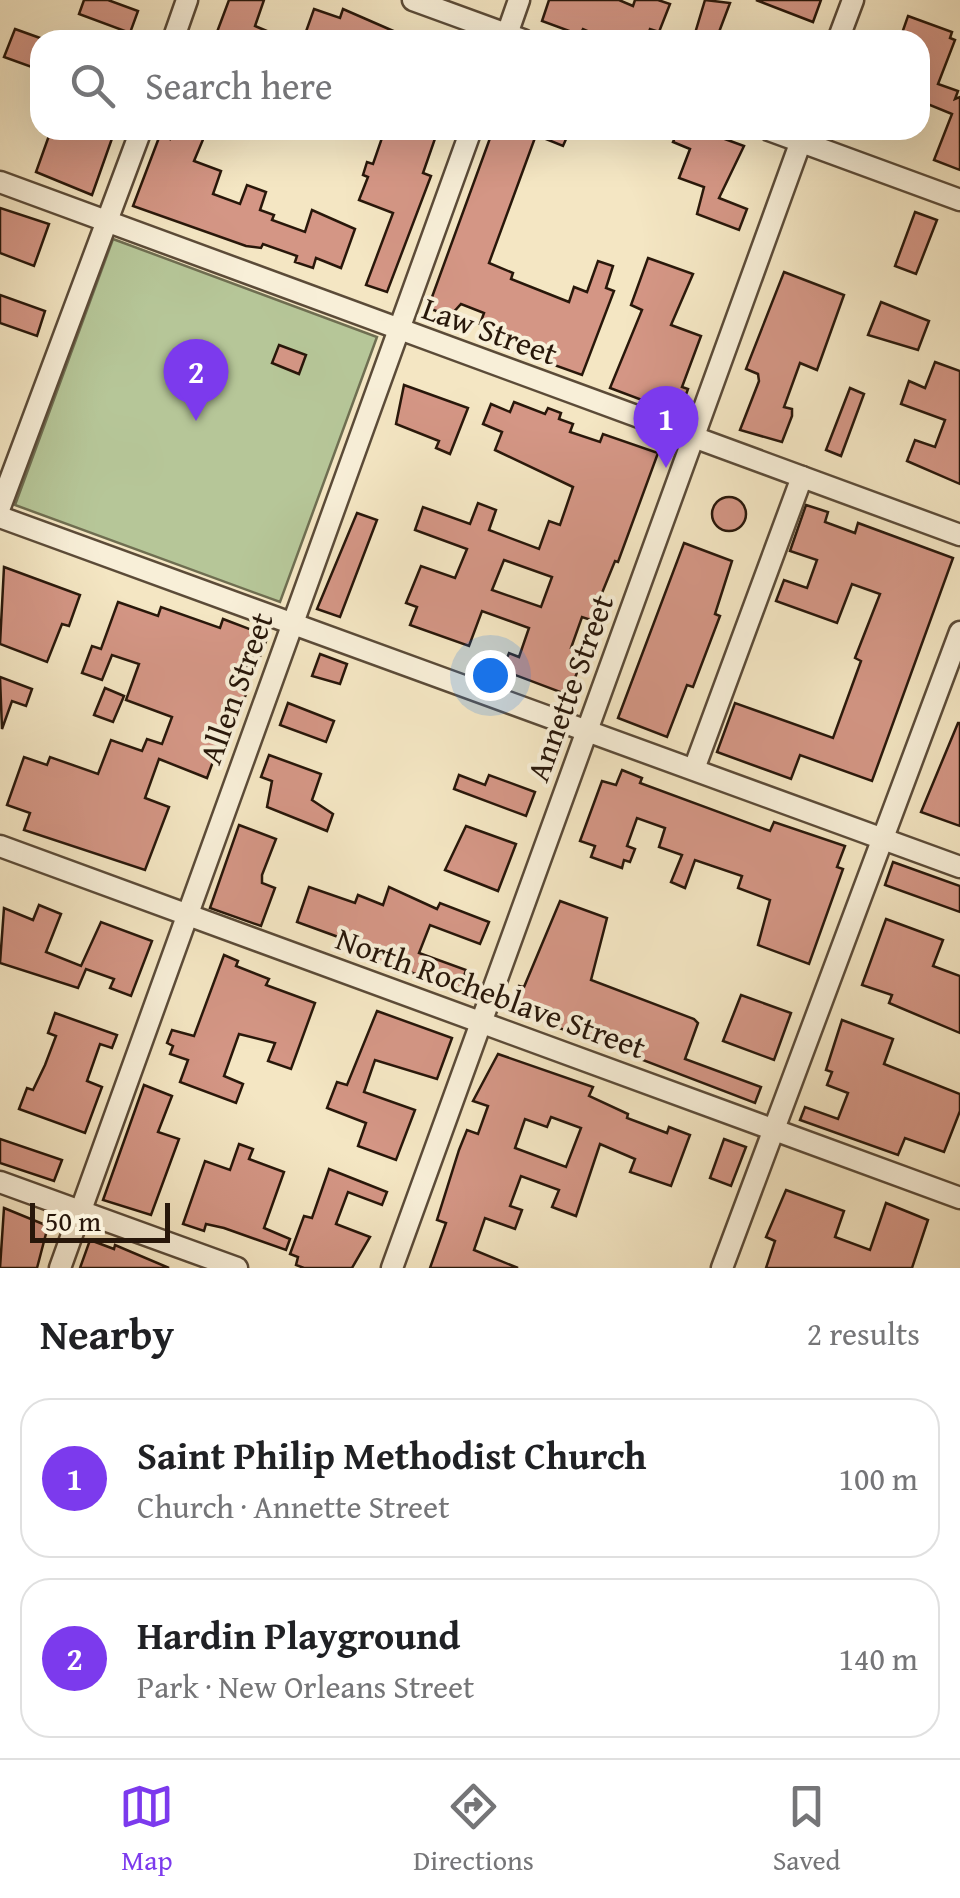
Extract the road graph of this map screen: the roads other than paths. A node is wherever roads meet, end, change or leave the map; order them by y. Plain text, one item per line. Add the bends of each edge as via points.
1 (187, 0) edge
2 (413, 0) edge
3 (519, 0) edge
4 (853, 0) edge
5 (176, 30) edge
6 (490, 30) edge
7 (513, 30) edge
8 (842, 30) edge
9 (137, 140) edge
10 (467, 140) edge
11 (801, 140) edge
12 (812, 140) edge
13 (0, 182) edge
14 (960, 200) edge
15 (109, 220) junction
16 (398, 329) junction
17 (694, 438) junction
18 (802, 477) junction
19 (0, 507) edge
20 (0, 517) edge
21 (960, 535) edge
22 (291, 623) junction
23 (960, 632) edge
24 (586, 730) junction
25 (694, 769) junction
26 (881, 838) junction
27 (0, 846) edge
28 (960, 866) edge
29 (186, 914) junction
30 (481, 1022) junction
31 (775, 1127) junction
32 (0, 1182) edge
33 (960, 1198) edge
34 (81, 1211) junction
35 (60, 1268) edge
36 (237, 1268) edge
37 (392, 1268) edge
38 (722, 1268) edge

1 - 5 street
2 - 6 street
3 - 7 street
4 - 8 street
9 - 15 street
10 - 16 street, Allen Street
11 - 17 street, Annette Street
12 - 14 street
13 - 15 street, Law Street
15 - 16 street, Law Street
15 - 19 street
16 - 17 street, Law Street
16 - 22 street, Allen Street
17 - 18 street, Law Street
17 - 24 street, Annette Street
18 - 21 street, Law Street
18 - 25 street
20 - 22 street
22 - 24 street
22 - 29 street, Allen Street
23 - 26 street
24 - 25 street
24 - 30 street, Annette Street
25 - 26 street
26 - 28 street
26 - 31 street
27 - 29 street, North Rocheblave Street
29 - 30 street, North Rocheblave Street
29 - 34 street, Allen Street
30 - 31 street, North Rocheblave Street
30 - 37 street, Annette Street
31 - 33 street, North Rocheblave Street
31 - 38 street
32 - 34 street
34 - 35 street, Allen Street
34 - 36 street

